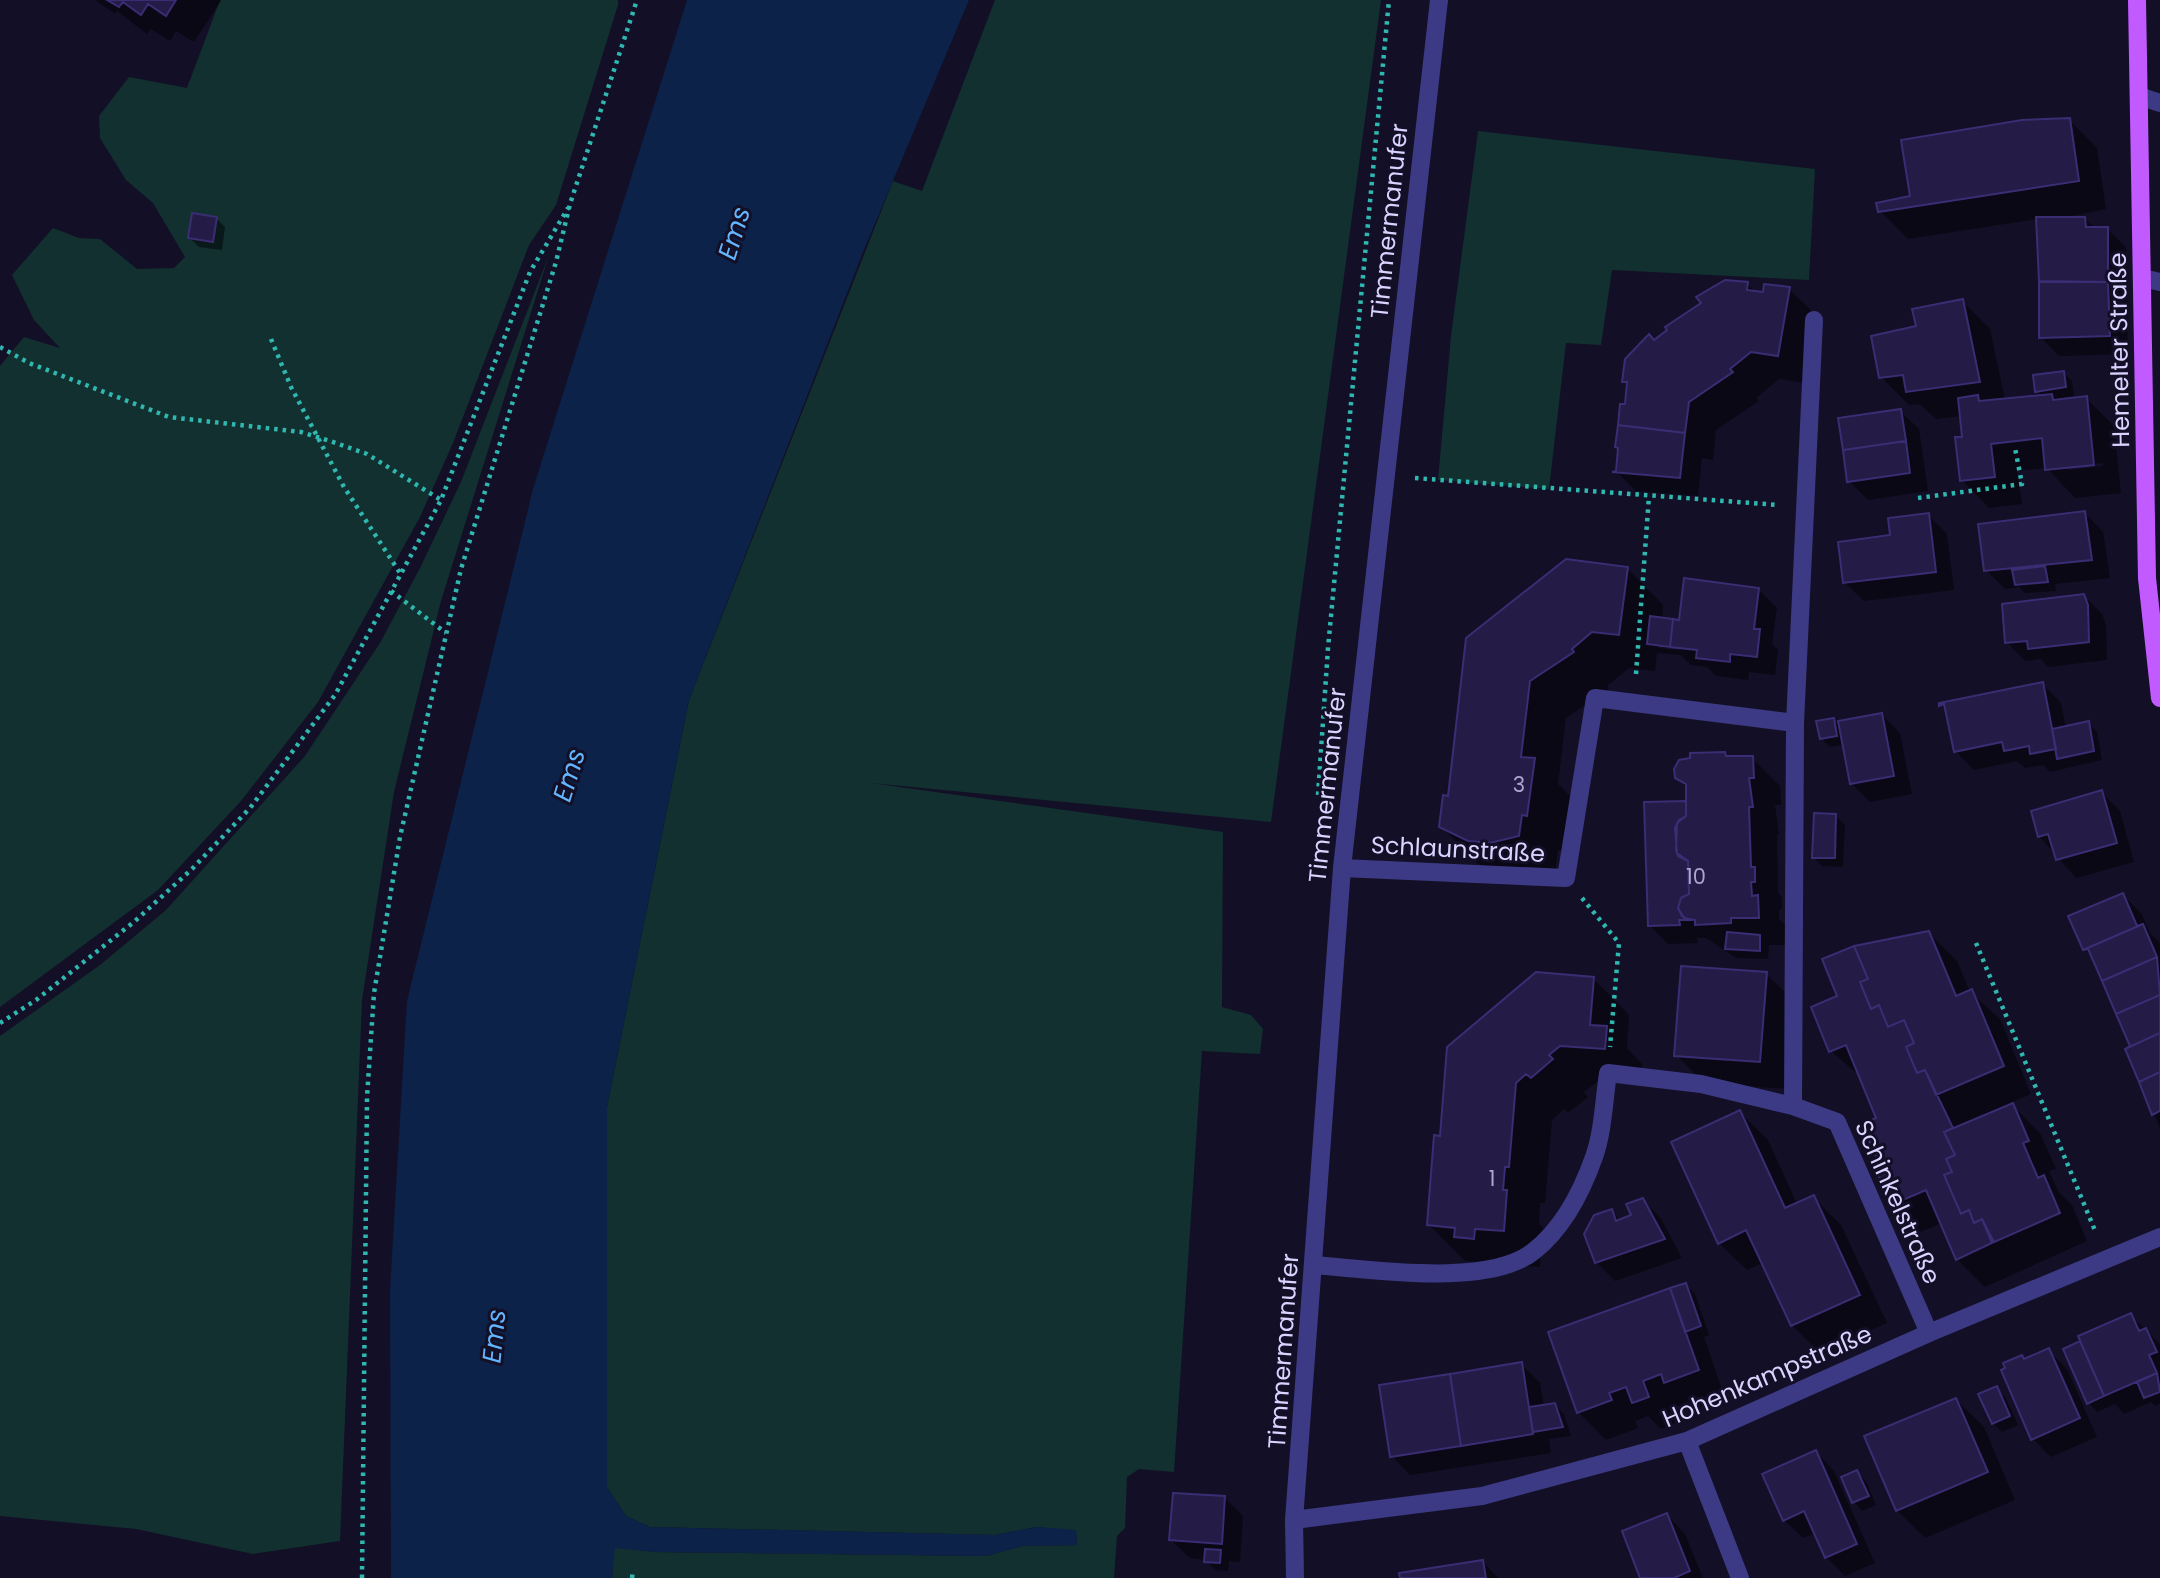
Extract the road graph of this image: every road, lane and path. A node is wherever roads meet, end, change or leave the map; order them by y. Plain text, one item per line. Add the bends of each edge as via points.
1 (637, 0) edge
2 (1439, 0) edge
3 (2137, 0) edge
4 (2139, 96) junction
5 (2160, 103) edge
6 (570, 204) junction
7 (2151, 280) edge
8 (1814, 320) dead end
9 (271, 339) dead end
10 (0, 347) edge
11 (317, 437) junction
12 (2015, 448) dead end
13 (1385, 476) junction
14 (1649, 496) junction
15 (1918, 498) dead end
16 (441, 500) junction
17 (1805, 507) junction
18 (401, 573) junction
19 (391, 591) junction
20 (446, 633) junction
21 (2160, 698) edge
22 (1634, 703) junction
23 (1795, 723) junction
24 (1342, 868) junction
25 (1566, 878) junction
26 (1976, 943) dead end
27 (0, 1023) edge
28 (1608, 1073) junction
29 (1793, 1106) junction
30 (2160, 1237) edge
31 (2107, 1259) junction
32 (1314, 1265) junction
33 (1929, 1333) junction
34 (1687, 1441) junction
35 (1294, 1520) junction
36 (633, 1570) dead end
37 (362, 1578) edge
38 (632, 1578) edge
39 (1295, 1578) edge
40 (1740, 1578) edge

1 - 6 path
2 - 13 street, Timmermanufer
3 - 4 main road, Hemelter Straße
4 - 5 street
4 - 7 main road, Hemelter Straße
6 - 16 path via 530,272
6 - 20 path
7 - 21 main road, Hemelter Straße via 2147,578
8 - 17 street
9 - 11 path
10 - 11 path via 29,363 169,417
11 - 16 path via 367,454
11 - 18 path
12 - 15 path via 2022,484
13 - 14 path
13 - 24 street, Timmermanufer
14 - 17 path
14 - 22 path
16 - 18 path
17 - 23 street
18 - 19 path
19 - 20 path
19 - 27 path via 335,695 250,808 135,921
20 - 37 path via 400,837 374,993 367,1097
22 - 23 street, Schlaunstraße
22 - 25 street, Schlaunstraße via 1595,698
23 - 29 street
24 - 25 street, Schlaunstraße
24 - 32 street, Timmermanufer
25 - 28 path via 1619,943
26 - 31 path
28 - 29 street, Schinkelstraße via 1701,1084
28 - 32 street via 1595,1156 1564,1220 1533,1253 1487,1270 1442,1275
29 - 33 street, Schinkelstraße via 1837,1122
30 - 31 street, Hohenkampstraße
31 - 33 street, Hohenkampstraße
32 - 35 street, Timmermanufer
33 - 34 street, Hohenkampstraße
34 - 35 street, Hohenkampstraße via 1482,1496
34 - 40 street
35 - 39 street, Timmermanufer
36 - 38 path

